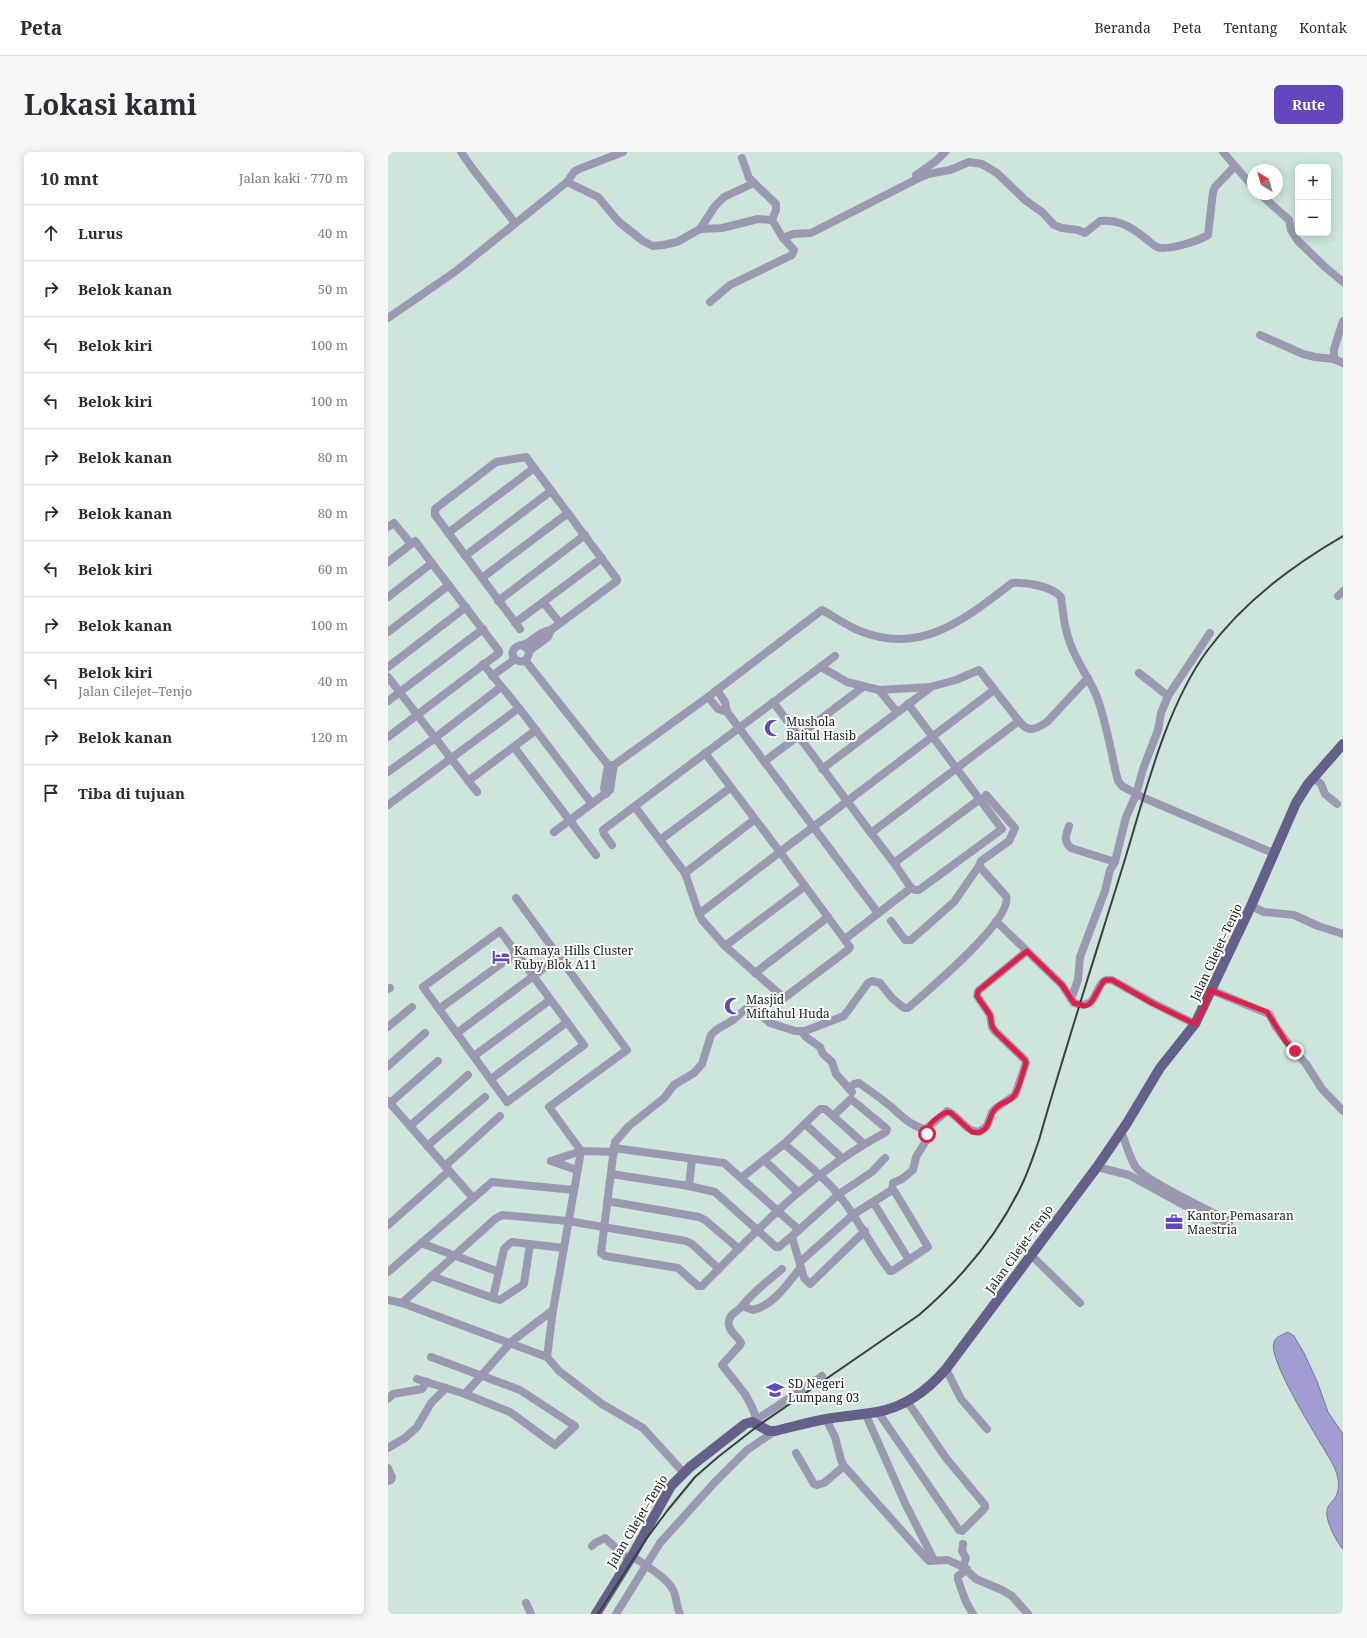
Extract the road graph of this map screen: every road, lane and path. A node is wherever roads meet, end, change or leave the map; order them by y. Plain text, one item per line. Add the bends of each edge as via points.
1 (461, 152) edge
2 (623, 152) edge
3 (945, 152) edge
4 (1223, 152) edge
5 (742, 158) dead end
6 (1234, 167) junction
7 (1247, 181) edge
8 (567, 182) junction
9 (754, 183) junction
10 (877, 200) junction
11 (1267, 200) edge
12 (772, 220) junction
13 (515, 223) junction
14 (700, 229) junction
15 (784, 238) junction
16 (1343, 282) edge
17 (710, 302) dead end
18 (388, 318) edge
19 (1343, 321) edge
20 (1260, 334) dead end
21 (1334, 359) junction
22 (1343, 363) edge
23 (534, 468) junction
24 (552, 491) junction
25 (568, 513) junction
26 (388, 527) edge
27 (448, 533) junction
28 (585, 535) junction
29 (411, 544) junction
30 (465, 556) junction
31 (602, 558) junction
32 (388, 562) edge
33 (432, 563) junction
34 (482, 578) junction
35 (449, 585) junction
36 (388, 597) edge
37 (498, 601) junction
38 (543, 602) junction
39 (466, 608) junction
40 (560, 623) junction
41 (483, 629) junction
42 (388, 632) edge
43 (1210, 633) dead end
44 (527, 648) junction
45 (835, 656) dead end
46 (515, 659) junction
47 (525, 660) junction
48 (484, 664) junction
49 (388, 667) edge
50 (821, 667) junction
51 (1139, 673) dead end
52 (492, 676) junction
53 (388, 677) edge
54 (1088, 678) junction
55 (501, 687) junction
56 (862, 687) junction
57 (930, 687) junction
58 (717, 690) junction
59 (879, 690) junction
60 (994, 690) junction
61 (400, 692) junction
62 (1168, 696) junction
63 (708, 697) junction
64 (388, 701) edge
65 (773, 702) junction
66 (908, 704) junction
67 (519, 708) junction
68 (727, 712) junction
69 (896, 712) junction
70 (417, 715) junction
71 (1019, 721) junction
72 (739, 728) junction
73 (536, 730) junction
74 (798, 736) junction
75 (932, 736) junction
76 (388, 737) edge
77 (435, 738) junction
78 (1343, 744) edge
79 (514, 747) junction
80 (705, 753) junction
81 (451, 758) junction
82 (765, 761) junction
83 (611, 765) junction
84 (822, 769) junction
85 (957, 769) junction
86 (388, 772) edge
87 (1314, 778) junction
88 (468, 781) junction
89 (730, 788) junction
90 (477, 792) dead end
91 (1136, 795) junction
92 (983, 797) junction
93 (847, 802) junction
94 (389, 803) edge
95 (592, 804) junction
96 (1337, 804) dead end
97 (635, 807) junction
98 (570, 820) junction
99 (754, 820) junction
100 (1069, 826) dead end
101 (814, 827) junction
102 (554, 832) dead end
103 (871, 833) junction
104 (660, 840) junction
105 (612, 845) dead end
106 (780, 852) junction
107 (1274, 853) junction
108 (596, 855) dead end
109 (1115, 862) junction
110 (894, 863) junction
111 (979, 866) junction
112 (685, 873) junction
113 (805, 886) junction
114 (911, 888) junction
115 (516, 898) dead end
116 (1251, 906) junction
117 (878, 913) junction
118 (699, 914) junction
119 (828, 917) junction
120 (891, 921) dead end
121 (996, 921) junction
122 (1343, 934) edge
123 (845, 939) junction
124 (725, 946) junction
125 (1027, 951) junction
126 (516, 953) junction
127 (559, 957) junction
128 (755, 973) junction
129 (533, 976) junction
130 (1210, 990) junction
131 (1071, 999) junction
132 (550, 1000) junction
133 (412, 1007) dead end
134 (439, 1009) junction
135 (566, 1022) junction
136 (1195, 1024) junction
137 (388, 1027) edge
138 (802, 1032) junction
139 (425, 1033) dead end
140 (457, 1033) junction
141 (474, 1056) junction
142 (438, 1061) dead end
143 (388, 1066) edge
144 (468, 1075) dead end
145 (491, 1079) junction
146 (849, 1089) junction
147 (485, 1097) dead end
148 (853, 1099) junction
149 (389, 1102) edge
150 (1343, 1111) edge
151 (500, 1116) dead end
152 (833, 1116) junction
153 (804, 1124) junction
154 (410, 1126) junction
155 (927, 1130) junction
156 (1121, 1132) junction
157 (784, 1144) junction
158 (864, 1144) junction
159 (427, 1146) junction
160 (614, 1150) junction
161 (580, 1151) junction
162 (842, 1158) junction
163 (885, 1158) dead end
164 (692, 1159) junction
165 (764, 1160) junction
166 (1097, 1167) junction
167 (1135, 1167) junction
168 (447, 1168) junction
169 (577, 1170) junction
170 (611, 1174) junction
171 (820, 1174) junction
172 (1129, 1175) junction
173 (741, 1178) junction
174 (689, 1186) junction
175 (574, 1190) junction
176 (892, 1190) junction
177 (798, 1192) junction
178 (839, 1194) junction
179 (472, 1198) junction
180 (607, 1201) junction
181 (873, 1202) junction
182 (778, 1210) junction
183 (1208, 1213) junction
184 (854, 1214) junction
185 (568, 1221) junction
186 (1229, 1223) dead end
187 (388, 1225) edge
188 (604, 1227) junction
189 (758, 1230) junction
190 (799, 1230) junction
191 (865, 1232) junction
192 (792, 1237) junction
193 (421, 1243) junction
194 (530, 1244) junction
195 (564, 1248) junction
196 (740, 1249) junction
197 (1031, 1255) junction
198 (455, 1256) junction
199 (910, 1260) junction
200 (800, 1264) junction
201 (719, 1269) junction
202 (782, 1269) dead end
203 (388, 1272) edge
204 (498, 1272) junction
205 (431, 1276) junction
206 (493, 1298) junction
207 (388, 1300) edge
208 (402, 1303) junction
209 (1080, 1303) dead end
210 (742, 1306) junction
211 (553, 1310) junction
212 (511, 1342) junction
213 (431, 1357) dead end
214 (548, 1357) junction
215 (946, 1370) junction
216 (482, 1376) junction
217 (822, 1376) dead end
218 (417, 1379) dead end
219 (427, 1382) junction
220 (446, 1388) junction
221 (465, 1394) junction
222 (388, 1399) edge
223 (907, 1401) junction
224 (878, 1412) junction
225 (865, 1413) junction
226 (826, 1419) junction
227 (755, 1421) junction
228 (987, 1429) dead end
229 (775, 1431) junction
230 (388, 1448) edge
231 (796, 1454) dead end
232 (844, 1466) junction
233 (388, 1468) edge
234 (683, 1472) junction
235 (388, 1481) edge
236 (963, 1544) dead end
237 (592, 1546) dead end
238 (630, 1558) junction
239 (934, 1560) junction
240 (646, 1566) junction
241 (965, 1568) junction
242 (526, 1603) dead end
243 (531, 1614) edge
244 (596, 1614) edge
245 (616, 1614) edge
246 (680, 1614) edge
247 (973, 1614) edge
248 (1028, 1614) edge

1 - 13 street
2 - 8 street via 579,169
3 - 10 street via 926,169
4 - 6 street
5 - 9 street
6 - 7 street
6 - 10 street via 1213,192 1208,235 1163,248 1153,245 1127,224 1120,222 1100,221 1085,233 1054,225 997,173 974,162 928,174
8 - 13 street
8 - 14 street via 598,196 619,222 648,244 662,246 677,242
9 - 12 street via 776,204
9 - 14 street via 724,198
10 - 15 street via 816,231
11 - 16 street via 1289,220 1291,230 1298,241
12 - 14 street via 758,219 722,228
12 - 15 street
13 - 18 street via 456,271
15 - 17 street via 794,250 792,255 730,285
19 - 21 street via 1334,349
20 - 21 street via 1303,354
21 - 22 street
23 - 24 street
23 - 27 street
23 - 27 street via 526,457 496,462 435,509 435,515
24 - 25 street
24 - 30 street
25 - 28 street
25 - 34 street
26 - 29 street via 394,523
27 - 30 street
28 - 31 street
28 - 37 street
29 - 32 street
29 - 33 street via 415,541
30 - 34 street
31 - 38 street
31 - 40 street via 617,581
33 - 35 street
33 - 36 street
34 - 37 street
35 - 39 street
35 - 42 street
37 - 38 street via 517,626
38 - 40 street
39 - 41 street
39 - 49 street
40 - 44 street via 551,630 548,637
41 - 48 street via 499,651
41 - 61 street
43 - 62 street
44 - 46 street via 519,645 514,649
44 - 47 street via 529,656
45 - 50 street
46 - 47 street via 520,662
46 - 52 street
47 - 83 street
48 - 52 street
48 - 70 street
50 - 56 street via 847,682
50 - 65 street
51 - 62 street
52 - 55 street
53 - 61 street
54 - 58 street via 1072,648 1061,597 1057,592 1021,582 1012,583 948,628 922,637 901,640 860,631 822,610
54 - 71 street via 1047,722 1039,727 1024,728
54 - 91 street via 1097,697 1118,781
55 - 67 street
55 - 77 street
56 - 59 street
56 - 74 street
57 - 59 street
57 - 60 street via 979,670
57 - 66 street
58 - 63 street
58 - 68 street via 725,702
59 - 69 street
60 - 71 street
60 - 75 street
61 - 64 street
61 - 70 street
62 - 91 street
63 - 68 street via 718,709
63 - 83 street
65 - 72 street
65 - 74 street
66 - 69 street
66 - 75 street
67 - 73 street
67 - 81 street
68 - 72 street
69 - 84 street
70 - 76 street
70 - 77 street
71 - 85 street
72 - 80 street
72 - 82 street
73 - 79 street
73 - 95 street
74 - 82 street
74 - 84 street
75 - 85 street
75 - 93 street
77 - 81 street
77 - 86 street
78 - 87 main road, Jalan Cilejet–Tenjo
79 - 88 street
79 - 98 street
80 - 89 street
80 - 97 street
81 - 88 street
81 - 94 street
82 - 101 street
83 - 95 street via 610,790
84 - 93 street
85 - 92 street
85 - 103 street
87 - 96 street via 1321,784 1325,794
87 - 107 main road, Jalan Cilejet–Tenjo via 1296,803
88 - 90 street
89 - 99 street
89 - 104 street
91 - 107 street
91 - 109 street via 1126,817
92 - 110 street
92 - 111 street via 1015,828 1009,841 981,861
92 - 114 street via 1002,827 1001,830 919,890
93 - 101 street
93 - 103 street
95 - 98 street
97 - 104 street
97 - 105 street via 603,830
98 - 102 street
98 - 108 street
99 - 106 street
99 - 112 street
100 - 109 street via 1065,838 1067,845
101 - 106 street
101 - 117 street
103 - 110 street
104 - 112 street
106 - 113 street
106 - 118 street
107 - 116 main road, Jalan Cilejet–Tenjo
109 - 131 street via 1080,957 1078,980
110 - 114 street
111 - 120 street via 954,902 911,940 905,940
111 - 121 street via 1007,898
112 - 118 street
113 - 119 street
113 - 124 street
114 - 117 street
115 - 127 street
116 - 122 street via 1264,912 1294,915
116 - 130 main road, Jalan Cilejet–Tenjo
117 - 123 street
118 - 124 street
119 - 123 street
119 - 128 street
121 - 125 street
121 - 138 street via 964,959 908,1008 904,1008 892,998 880,983 872,980 844,1016
123 - 128 street via 849,949 784,998
124 - 128 street
125 - 131 street via 1062,985
125 - 155 street via 978,991 977,996 990,1015 995,1031 1026,1063 1015,1095 992,1112 987,1126 982,1131 972,1132 947,1112
126 - 129 street
126 - 134 street
126 - 134 street via 500,931 429,982 423,987
127 - 129 street
127 - 161 street via 627,1050 549,1107
129 - 132 street
129 - 140 street
130 - 136 main road, Jalan Cilejet–Tenjo
130 - 150 street via 1269,1014 1286,1042 1306,1064 1322,1089
131 - 136 street via 1076,1004 1088,1005 1103,982 1112,980
132 - 135 street
132 - 141 street
133 - 137 street
134 - 140 street
135 - 145 street
135 - 145 street via 584,1045 506,1102
136 - 156 main road, Jalan Cilejet–Tenjo via 1160,1068
138 - 146 street via 820,1046 823,1054 832,1062 836,1074
138 - 160 street via 770,1023 753,1008 748,1007 713,1032 702,1064 694,1073 674,1085 664,1098 629,1126 615,1142
139 - 143 street
140 - 141 street
141 - 145 street
142 - 149 street
144 - 154 street
146 - 148 street
146 - 155 street via 859,1083 889,1105 904,1120
147 - 159 street
148 - 152 street via 849,1099
148 - 158 street via 887,1129
149 - 154 street
151 - 168 street
152 - 153 street via 822,1108
152 - 158 street
153 - 157 street
153 - 162 street
154 - 159 street
155 - 176 street via 926,1141 916,1157 914,1167 905,1177 893,1184
156 - 166 main road, Jalan Cilejet–Tenjo
156 - 167 street
157 - 165 street
157 - 171 street
158 - 162 street
159 - 168 street
160 - 161 street
160 - 164 street
160 - 170 street
161 - 169 street
161 - 169 street via 551,1161
162 - 171 street
163 - 178 street via 872,1172
164 - 173 street via 724,1163
164 - 174 street
165 - 173 street
165 - 177 street
166 - 172 street
166 - 197 main road, Jalan Cilejet–Tenjo
167 - 172 street
167 - 183 street via 1142,1174
168 - 179 street
168 - 187 street
169 - 175 street
170 - 174 street
170 - 180 street
171 - 177 street
171 - 178 street
172 - 183 street
173 - 182 street
174 - 189 street via 715,1192
175 - 179 street via 492,1182
175 - 185 street
176 - 181 street
176 - 199 street via 928,1246
177 - 182 street
178 - 184 street
178 - 190 street
179 - 193 street
180 - 188 street
180 - 196 street via 699,1217
181 - 184 street
181 - 199 street
182 - 189 street
182 - 190 street
183 - 186 street
184 - 191 street
184 - 200 street
185 - 188 street
185 - 195 street
185 - 198 street via 502,1215
188 - 201 street via 686,1241
188 - 201 street via 601,1253 605,1256 678,1268 698,1286 702,1286
189 - 192 street via 776,1247
189 - 196 street
190 - 192 street
191 - 199 street via 890,1271
191 - 200 street via 812,1283 808,1283 804,1278
192 - 200 street
193 - 198 street
193 - 203 street
194 - 195 street
194 - 204 street via 512,1242 506,1246
194 - 206 street via 524,1284 500,1300
195 - 211 street
196 - 201 street
197 - 209 street
197 - 215 main road, Jalan Cilejet–Tenjo
198 - 204 street
198 - 205 street
200 - 210 street via 772,1301 753,1310
202 - 210 street via 749,1296
204 - 206 street
205 - 206 street
205 - 208 street
207 - 208 street
208 - 212 street
210 - 227 street via 730,1316 729,1322 731,1331 740,1340 740,1345 722,1365 745,1394
211 - 212 street
211 - 214 street
212 - 214 street
212 - 216 street
213 - 216 street
214 - 234 street via 559,1372 602,1404 642,1428
215 - 223 main road, Jalan Cilejet–Tenjo via 930,1386
215 - 228 street via 961,1399
216 - 221 street
216 - 221 street via 524,1391 575,1426 555,1445 510,1412
217 - 227 street
218 - 219 street
219 - 220 street
219 - 222 street via 422,1389 392,1394
220 - 221 street
220 - 230 street via 431,1403 417,1427
223 - 224 main road, Jalan Cilejet–Tenjo
223 - 224 street via 946,1458 985,1505 962,1531
224 - 225 main road, Jalan Cilejet–Tenjo
225 - 226 main road, Jalan Cilejet–Tenjo
225 - 239 street via 905,1503
226 - 229 main road, Jalan Cilejet–Tenjo
226 - 232 street
227 - 229 main road
227 - 234 main road, Jalan Cilejet–Tenjo via 745,1424
229 - 240 street via 747,1450 725,1471 660,1543
231 - 232 street via 816,1485 824,1483
232 - 239 street via 926,1558
233 - 235 street via 392,1477
234 - 238 main road, Jalan Cilejet–Tenjo via 665,1495
236 - 241 street
237 - 238 street via 605,1538
238 - 240 street
238 - 244 main road, Jalan Cilejet–Tenjo
239 - 241 street via 948,1560
240 - 245 street
240 - 246 street via 672,1587
241 - 247 street via 958,1576 958,1580
241 - 248 street via 976,1580 1012,1596
242 - 243 street

